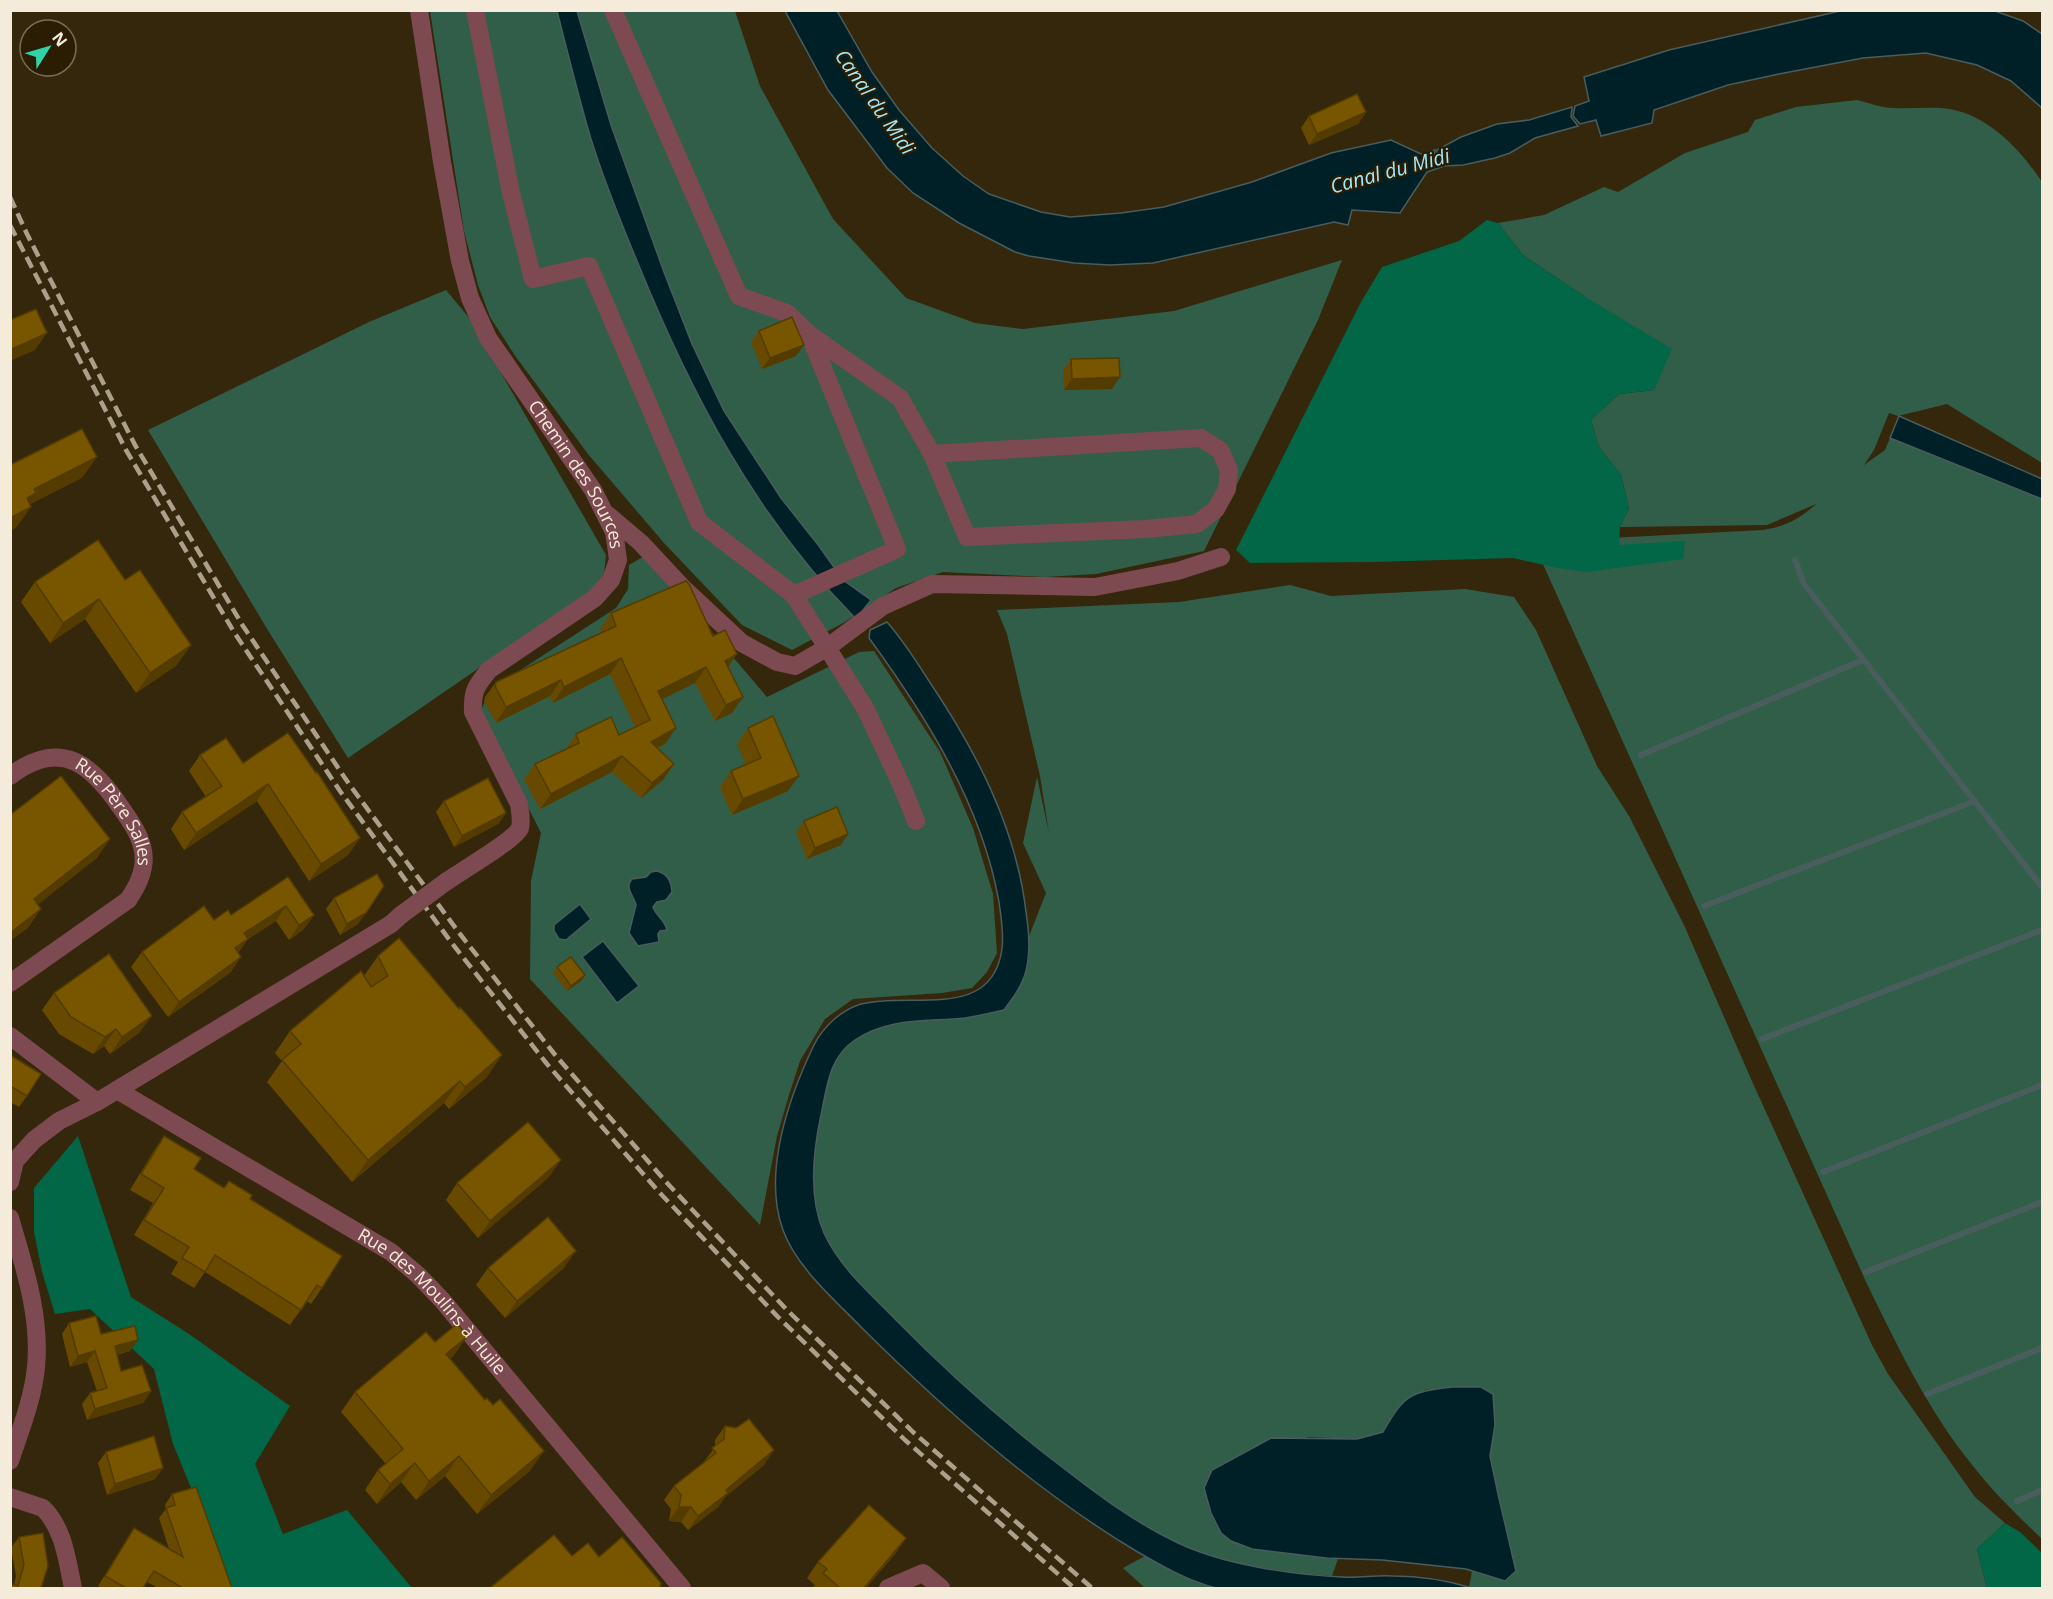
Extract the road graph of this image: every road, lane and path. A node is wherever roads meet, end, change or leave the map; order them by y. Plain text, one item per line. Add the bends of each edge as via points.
1 (420, 10) edge
2 (475, 10) edge
3 (613, 10) edge
4 (809, 334) junction
5 (932, 454) junction
6 (604, 512) junction
7 (1221, 557) dead end
8 (801, 591) junction
9 (828, 647) junction
10 (10, 776) edge
11 (916, 821) dead end
12 (10, 983) edge
13 (10, 1036) edge
14 (117, 1090) junction
15 (97, 1102) junction
16 (10, 1182) edge
17 (10, 1218) edge
18 (10, 1461) edge
19 (10, 1497) edge
20 (73, 1588) edge
21 (682, 1588) edge
22 (888, 1588) edge
23 (941, 1588) edge

1 - 6 street, Chemin des Sources via 442,162 470,298 488,338 593,490
2 - 8 street via 511,193 533,279 589,266 699,522
3 - 4 street via 739,296 787,313
4 - 5 street via 900,398
4 - 8 street via 897,549
5 - 5 street via 967,537 1197,524 1216,509 1227,489 1229,470 1220,450 1201,438
6 - 9 street via 742,643 777,662 795,666
6 - 14 street, Chemin des Sources, bridge via 614,532 618,560 611,580 595,598 489,670 472,697 473,712 519,804 519,830 391,924
7 - 9 street via 1095,587 932,584 882,606
8 - 9 street
9 - 11 street via 865,708
10 - 12 street, Rue Père Salles via 36,761 77,761 106,786 134,825 141,839 144,866 128,900
13 - 15 street
14 - 15 street
14 - 21 street, Rue des Moulins à Huile via 391,1252 418,1275
15 - 16 street via 59,1121 34,1140 15,1161
17 - 18 street via 29,1282 37,1343 32,1390
19 - 20 street via 47,1512 63,1539
22 - 23 street via 923,1573

